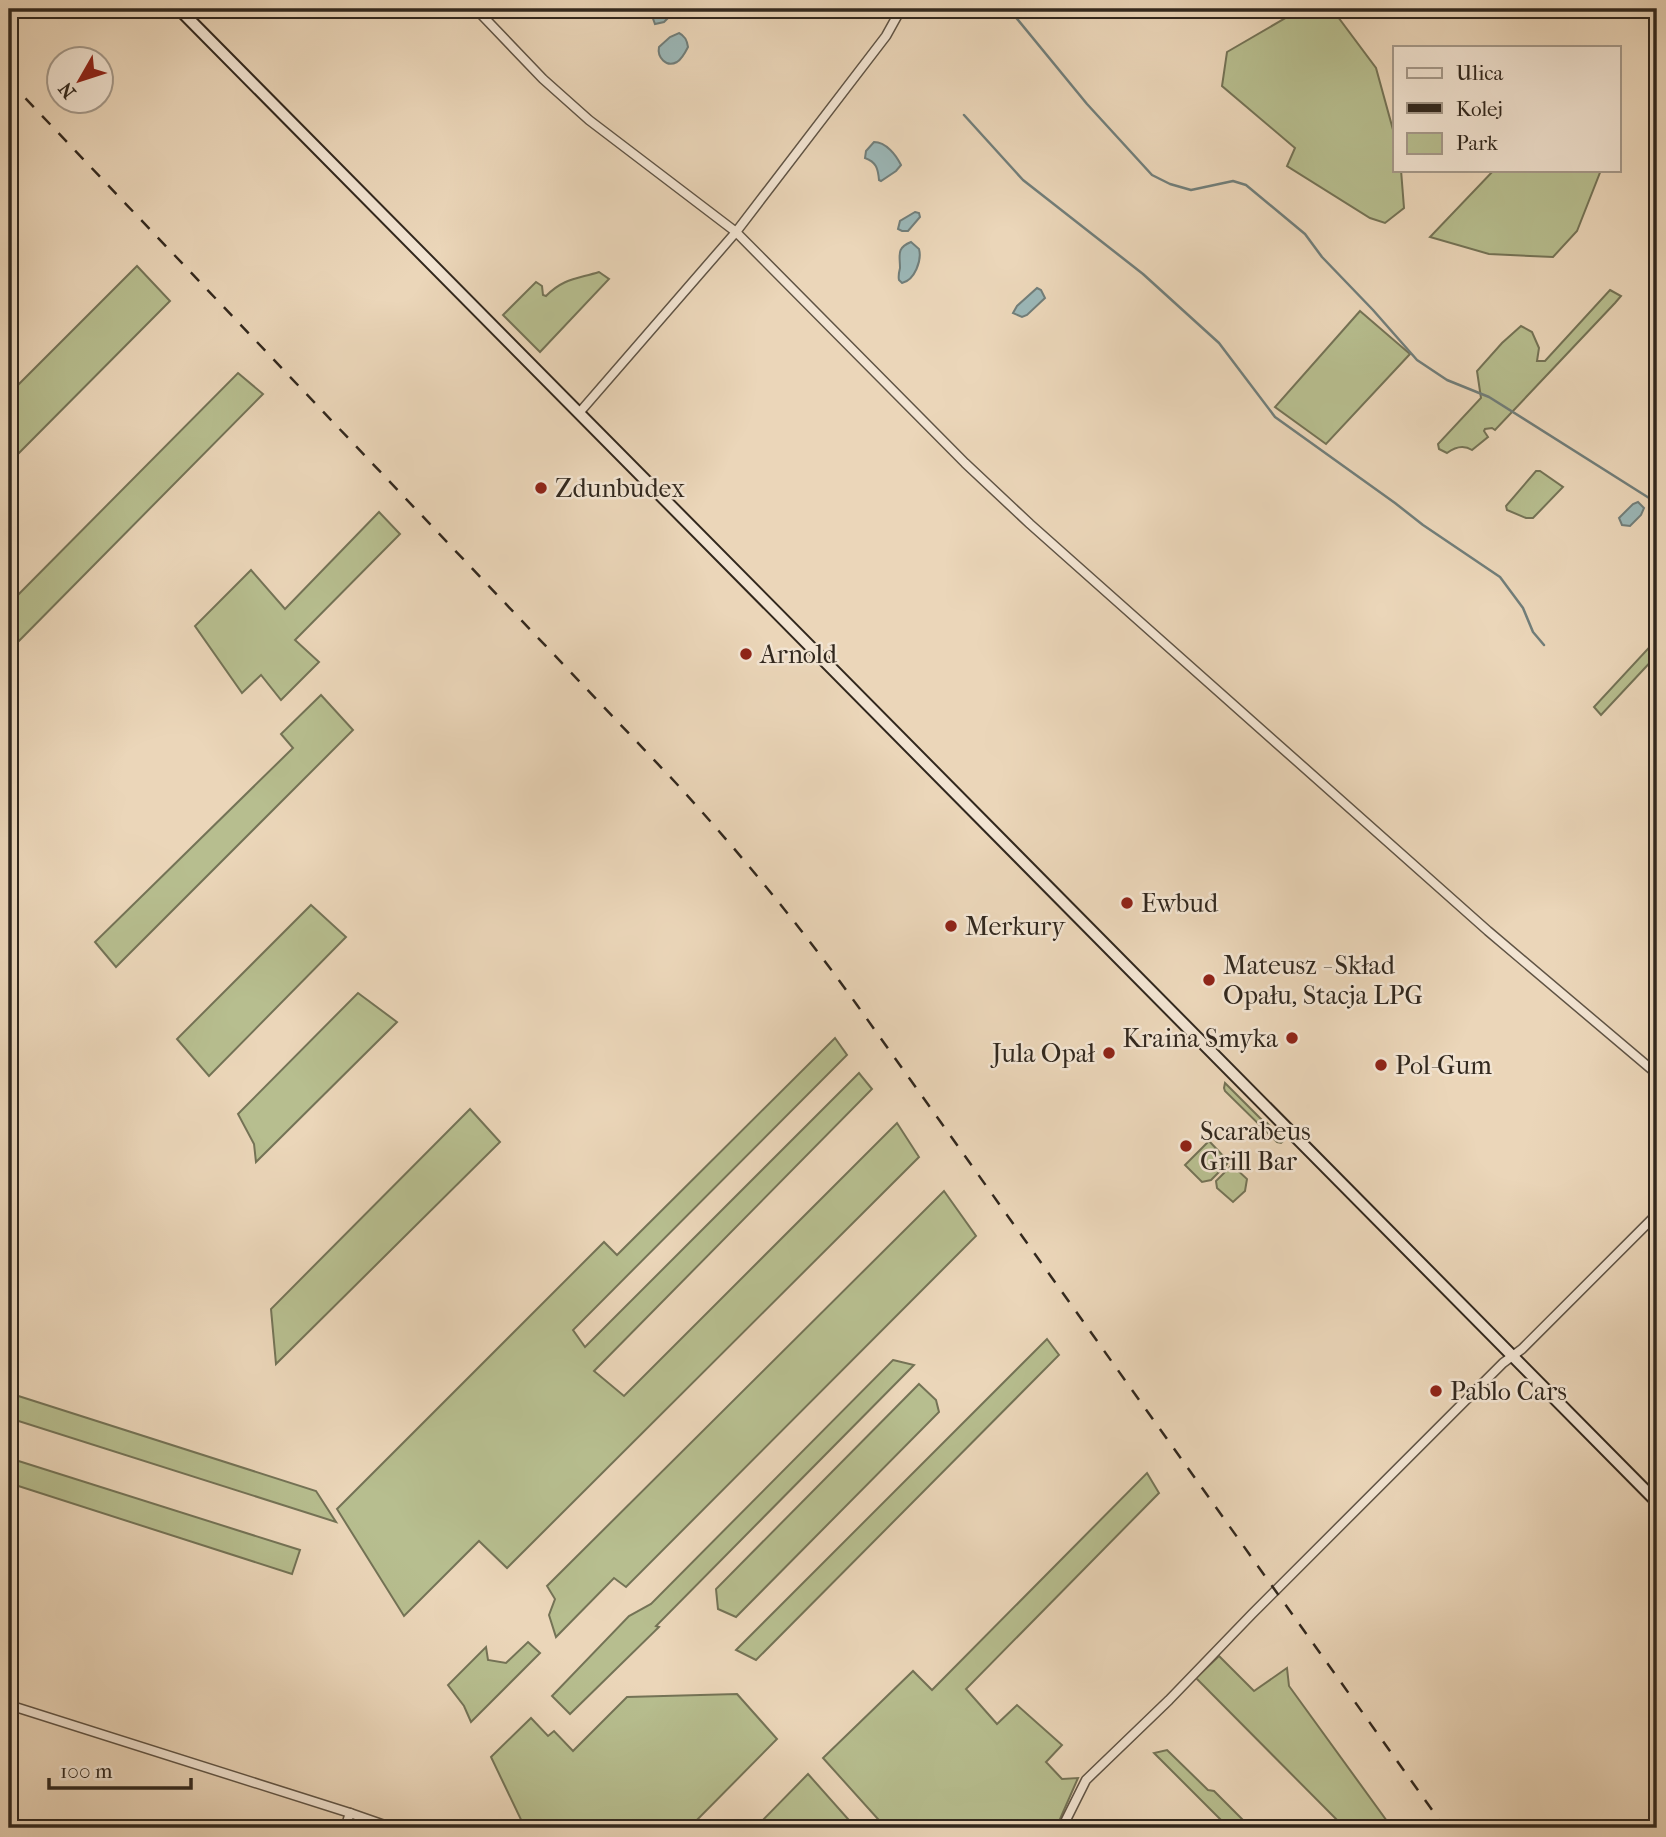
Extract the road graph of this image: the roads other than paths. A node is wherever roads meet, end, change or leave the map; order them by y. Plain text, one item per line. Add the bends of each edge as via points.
1 (179, 9) edge
2 (477, 9) edge
3 (901, 9) edge
4 (736, 232) junction
5 (579, 413) junction
6 (1657, 1074) edge
7 (1657, 1214) edge
8 (1513, 1356) junction
9 (1657, 1502) edge
10 (9, 1705) edge
11 (350, 1813) junction
12 (345, 1828) edge
13 (393, 1828) edge
14 (1062, 1828) edge

1 - 5 main road
2 - 4 street via 589,120
3 - 4 street via 886,36
4 - 5 street
4 - 6 street via 1030,524 1488,931
5 - 8 main road
7 - 8 street
8 - 9 main road
8 - 14 street via 1086,1780
10 - 11 street
11 - 12 street
11 - 13 street

